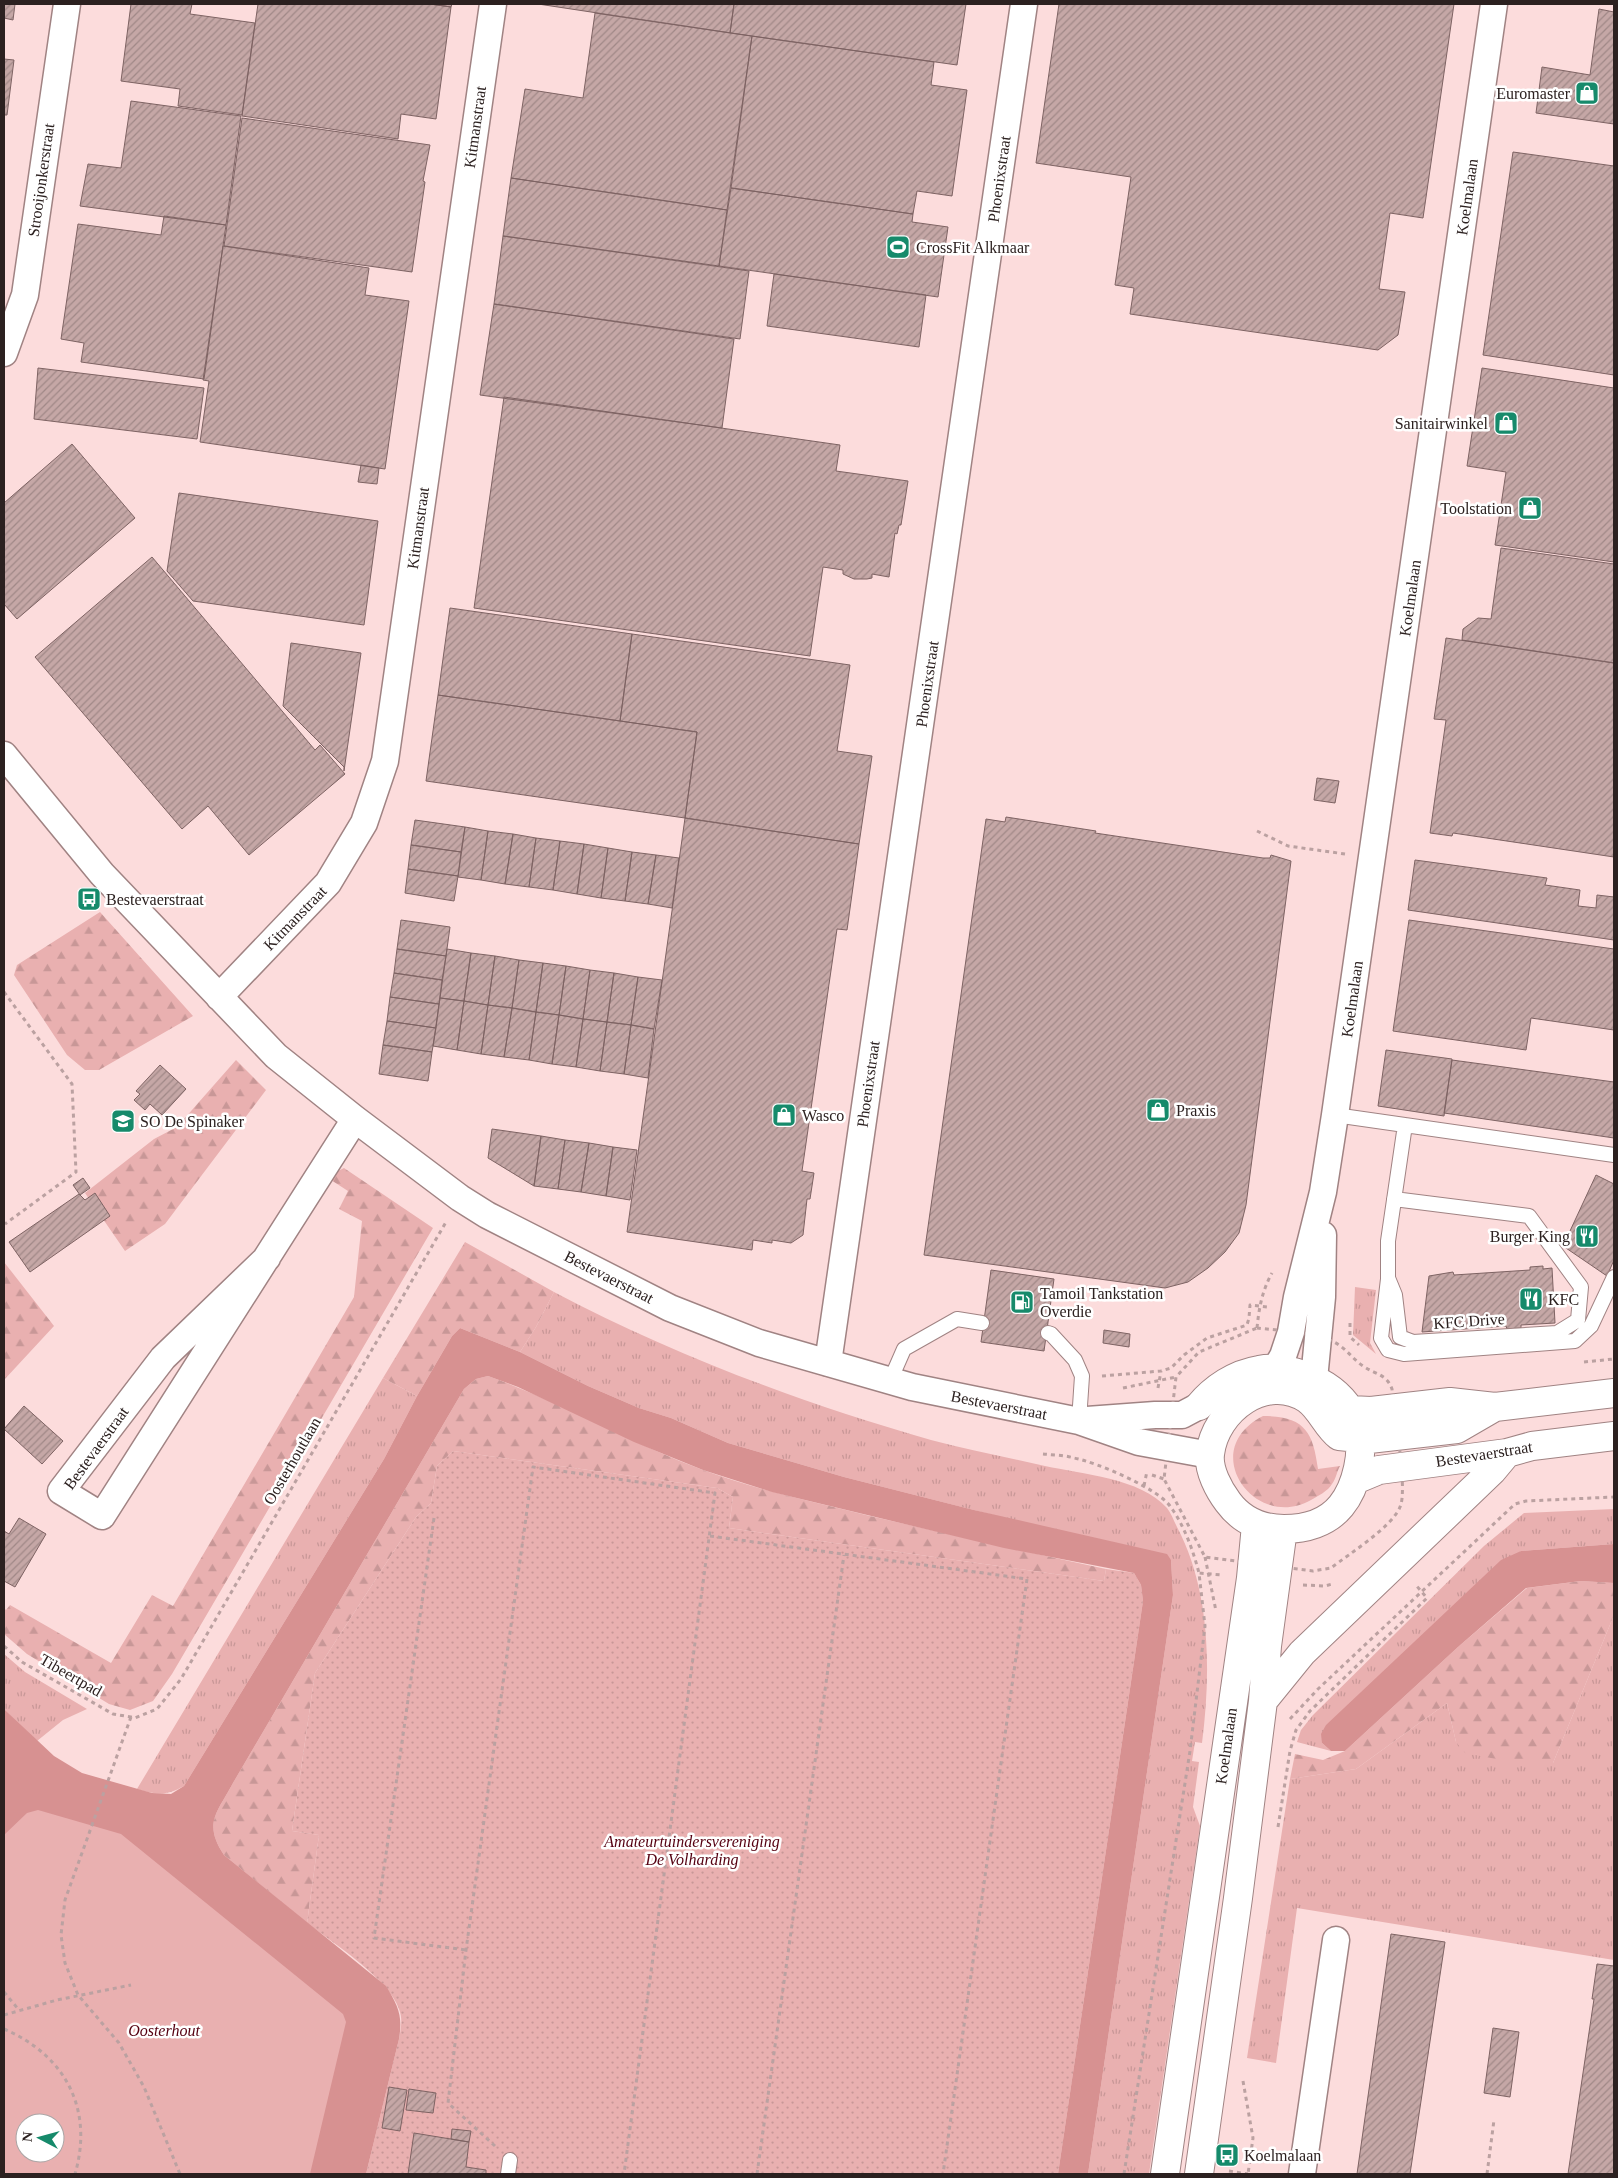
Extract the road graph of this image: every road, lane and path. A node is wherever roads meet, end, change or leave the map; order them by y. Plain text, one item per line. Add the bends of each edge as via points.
1 (67, 4) edge
2 (493, 4) edge
3 (1024, 4) edge
4 (1494, 4) edge
5 (4, 353) edge
6 (4, 755) edge
7 (1257, 831) dead end
8 (1373, 858) junction
9 (4, 992) edge
10 (219, 997) junction
11 (1336, 1115) junction
12 (355, 1119) junction
13 (1405, 1125) junction
14 (1614, 1156) edge
15 (1323, 1192) junction
16 (460, 1198) junction
17 (1394, 1198) junction
18 (5, 1224) dead end
19 (267, 1258) junction
20 (1614, 1277) edge
21 (1388, 1278) junction
22 (982, 1323) dead end
23 (1257, 1328) dead end
24 (1048, 1333) dead end
25 (828, 1363) junction
26 (1276, 1368) junction
27 (1314, 1379) junction
28 (890, 1381) junction
29 (1262, 1392) junction
30 (1614, 1393) edge
31 (1393, 1398) junction
32 (1199, 1406) joint
33 (1494, 1407) junction
34 (1350, 1410) junction
35 (1171, 1415) junction
36 (1079, 1420) junction
37 (1397, 1436) junction
38 (1614, 1436) edge
39 (1360, 1439) junction
40 (1167, 1447) junction
41 (1507, 1453) junction
42 (1043, 1454) dead end
43 (1210, 1455) junction
44 (1401, 1467) junction
45 (1356, 1480) junction
46 (1614, 1497) edge
47 (434, 1518) dead end
48 (1256, 1525) junction
49 (1283, 1529) junction
50 (710, 1536) junction
51 (844, 1555) junction
52 (1265, 1565) junction
53 (1199, 1573) dead end
54 (4, 1646) edge
55 (1264, 1701) junction
56 (131, 1717) junction
57 (1288, 1723) dead end
58 (1336, 1940) dead end
59 (466, 1950) junction
60 (131, 1985) dead end
61 (4, 1992) edge
62 (78, 1995) junction
63 (19, 2010) junction
64 (4, 2015) edge
65 (4, 2029) edge
66 (1494, 2120) dead end
67 (509, 2167) edge
68 (1210, 2172) edge
69 (75, 2174) edge
70 (180, 2174) edge
71 (624, 2174) edge
72 (757, 2174) edge
73 (943, 2174) edge
74 (1165, 2174) edge
75 (1248, 2174) edge
76 (1302, 2174) edge
77 (1487, 2174) edge

1 - 5 street, Strooijonkerstraat via 25,295
2 - 10 street, Kitmanstraat via 386,761 364,823 328,883
3 - 25 street, Phoenixstraat
4 - 8 street, Koelmalaan
6 - 10 street, Bestevaerstraat via 102,874
7 - 8 path via 1288,846
8 - 11 street, Koelmalaan
9 - 18 path via 72,1084 76,1172
10 - 12 street, Bestevaerstraat via 276,1056
11 - 13 lane
11 - 15 street, Koelmalaan
12 - 16 street, Bestevaerstraat
12 - 19 street, Bestevaerstraat
13 - 14 lane
13 - 17 lane
15 - 26 street, Koelmalaan via 1291,1332
15 - 27 street, Koelmalaan via 1322,1297
16 - 25 street, Bestevaerstraat via 487,1215 670,1308 759,1343
16 - 56 path, Oosterhoutlaan via 181,1679 157,1709
17 - 21 lane via 1388,1240
17 - 21 lane, KFC Drive via 1529,1216 1581,1287 1578,1320 1557,1333 1413,1342 1400,1337 1395,1295
19 - 19 street, Bestevaerstraat via 163,1358 61,1491 102,1516
20 - 21 lane via 1591,1326 1575,1341 1404,1354 1388,1350 1381,1338
22 - 28 lane via 958,1319 904,1349
23 - 35 path via 1199,1352 1176,1377
24 - 36 lane via 1075,1360 1082,1376
25 - 28 street, Bestevaerstraat
26 - 27 street
26 - 29 street
26 - 32 street via 1258,1370 1230,1380
27 - 34 street via 1337,1392
28 - 36 street, Bestevaerstraat
29 - 39 street via 1284,1391 1298,1395 1317,1408 1339,1436
29 - 43 street via 1238,1405 1221,1421
30 - 33 street, Bestevaerstraat
31 - 33 street, Bestevaerstraat
31 - 34 street, Bestevaerstraat via 1371,1411
31 - 37 path
32 - 35 street via 1182,1415
33 - 37 street, Bestevaerstraat via 1457,1429
34 - 39 street
35 - 36 street
35 - 40 path
36 - 40 street, Bestevaerstraat via 1139,1442
37 - 39 street, Bestevaerstraat
37 - 44 path
38 - 41 street, Bestevaerstraat via 1532,1446
39 - 45 street via 1361,1455
40 - 43 street, Bestevaerstraat
40 - 52 path via 1164,1479 1205,1557
41 - 44 street, Bestevaerstraat
41 - 55 street via 1485,1478 1302,1653
42 - 53 path via 1075,1458 1120,1475 1144,1486 1169,1505 1192,1548
43 - 48 street via 1224,1496 1243,1518
44 - 45 street, Bestevaerstraat via 1378,1470
44 - 52 path via 1400,1509 1381,1529 1332,1568 1314,1572
45 - 49 street via 1349,1495 1328,1518 1298,1529
46 - 57 path via 1515,1504 1318,1689
47 - 59 path via 374,1938
48 - 49 street
48 - 52 street, Koelmalaan
49 - 52 street, Koelmalaan
50 - 51 path
50 - 59 path via 715,1493 533,1467
50 - 71 path
51 - 72 path
51 - 73 path via 1027,1579
52 - 55 street, Koelmalaan via 1267,1646
52 - 74 street, Koelmalaan
54 - 56 path, Tibeertpad via 22,1662 113,1714
55 - 68 street, Koelmalaan via 1238,1898
56 - 62 path via 65,1900 61,1935 65,1963
58 - 76 street
59 - 67 path via 448,2103
60 - 62 path
61 - 63 path
62 - 63 path
62 - 70 path via 119,2043 144,2087
63 - 64 path
65 - 69 path via 21,2036 50,2058 71,2087 79,2108 81,2129
66 - 77 path
68 - 75 path

